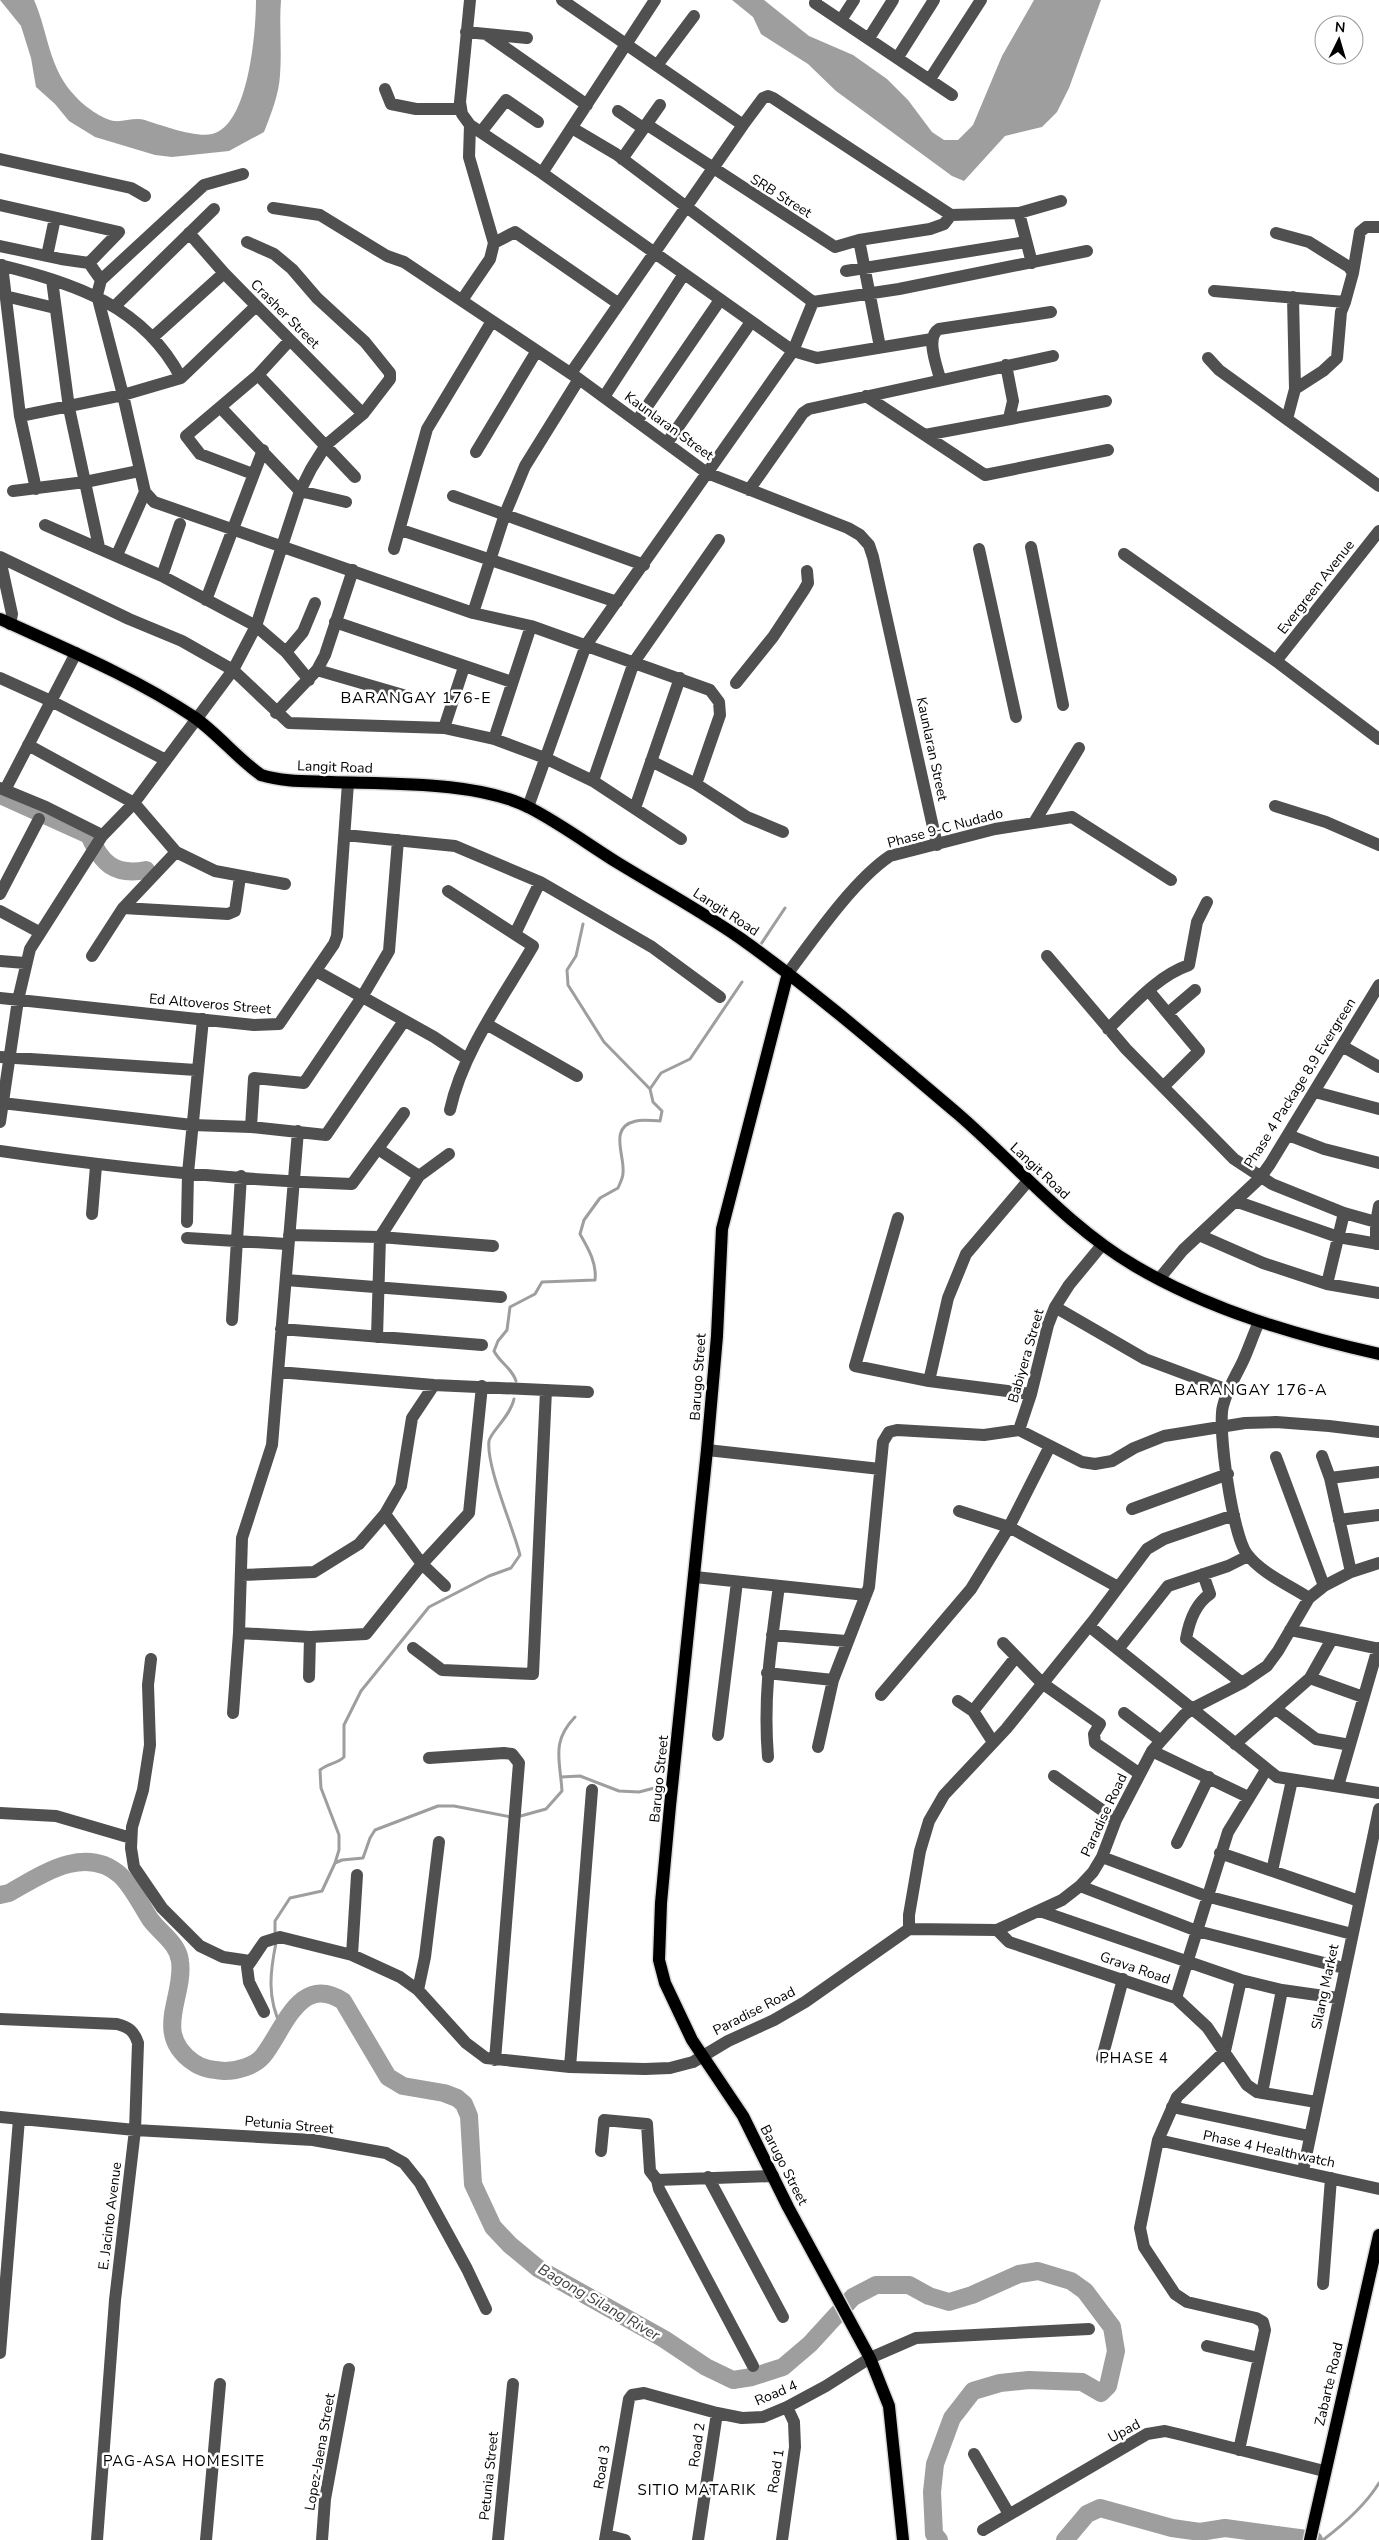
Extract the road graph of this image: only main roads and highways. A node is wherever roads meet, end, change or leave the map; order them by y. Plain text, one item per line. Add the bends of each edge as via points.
1 (5, 621) edge
2 (788, 973) junction
3 (1379, 1354) edge
4 (1379, 2235) edge
5 (903, 2540) edge
6 (1310, 2540) edge

1 - 2 main road, Langit Road via 156,694 196,719 261,775 274,779 463,790 528,806 738,937
2 - 3 main road, Langit Road via 965,1121 1102,1245 1159,1279 1259,1322 1309,1338
2 - 5 main road, Barugo Street via 722,1228 717,1336 670,1806 659,1960 677,2010 702,2057 743,2116 870,2358 889,2406
4 - 6 main road, Zabarte Road

